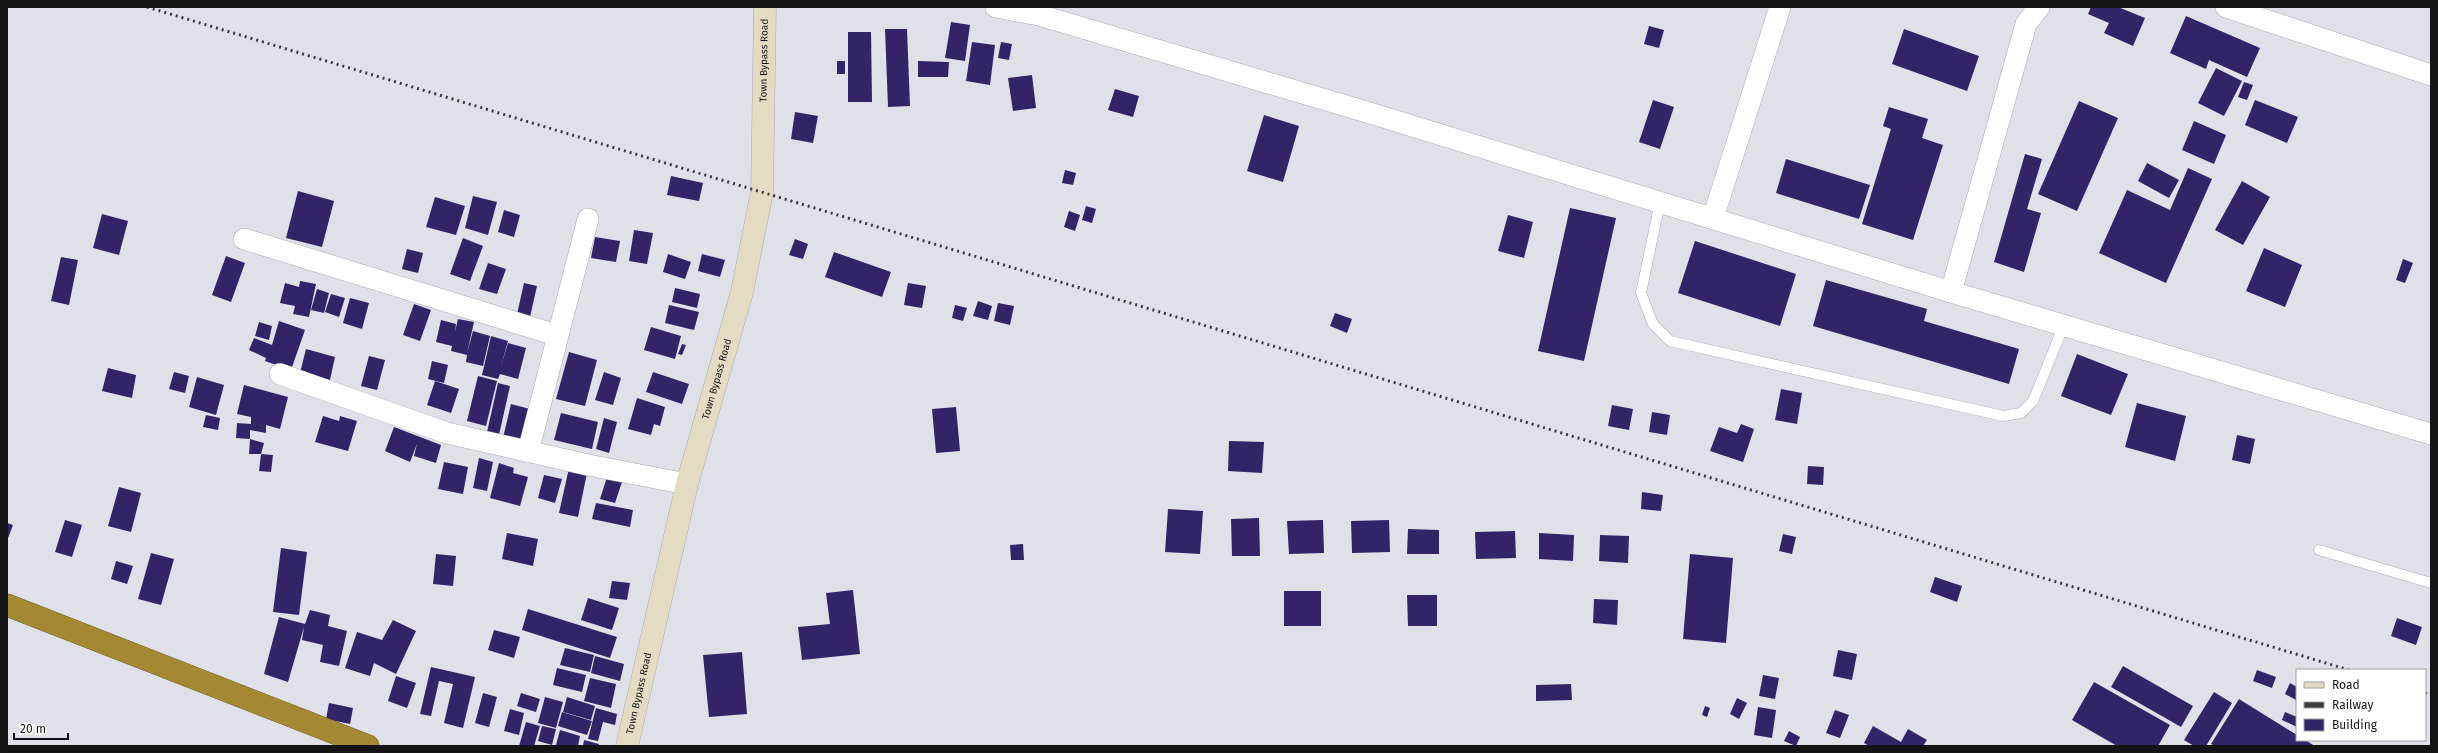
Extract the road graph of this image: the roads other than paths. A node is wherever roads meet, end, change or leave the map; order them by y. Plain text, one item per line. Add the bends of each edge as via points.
1 (765, 7) edge
2 (996, 7) edge
3 (1780, 7) edge
4 (2039, 7) edge
5 (2226, 7) edge
6 (2431, 75) edge
7 (1660, 202) junction
8 (1713, 218) junction
9 (588, 219) dead end
10 (244, 238) dead end
11 (1951, 292) junction
12 (2064, 325) junction
13 (556, 335) junction
14 (280, 374) dead end
15 (2431, 434) edge
16 (528, 452) junction
17 (687, 484) junction
18 (2320, 550) dead end
19 (2431, 583) edge
20 (7, 605) edge
21 (368, 746) edge
22 (627, 746) edge

1 - 17 main road, Town Bypass Road via 762,192 742,292
2 - 7 street via 1039,16 1355,108
3 - 8 street
4 - 11 street via 2026,24
5 - 6 street
7 - 8 street
7 - 12 lane via 1641,293 1653,324 1670,341 2003,416 2021,413 2033,401
8 - 11 street
9 - 13 street
10 - 13 street
11 - 12 street
12 - 15 street
13 - 16 street
14 - 16 street via 447,433
16 - 17 street
17 - 22 main road, Town Bypass Road
18 - 19 lane
20 - 21 highway

